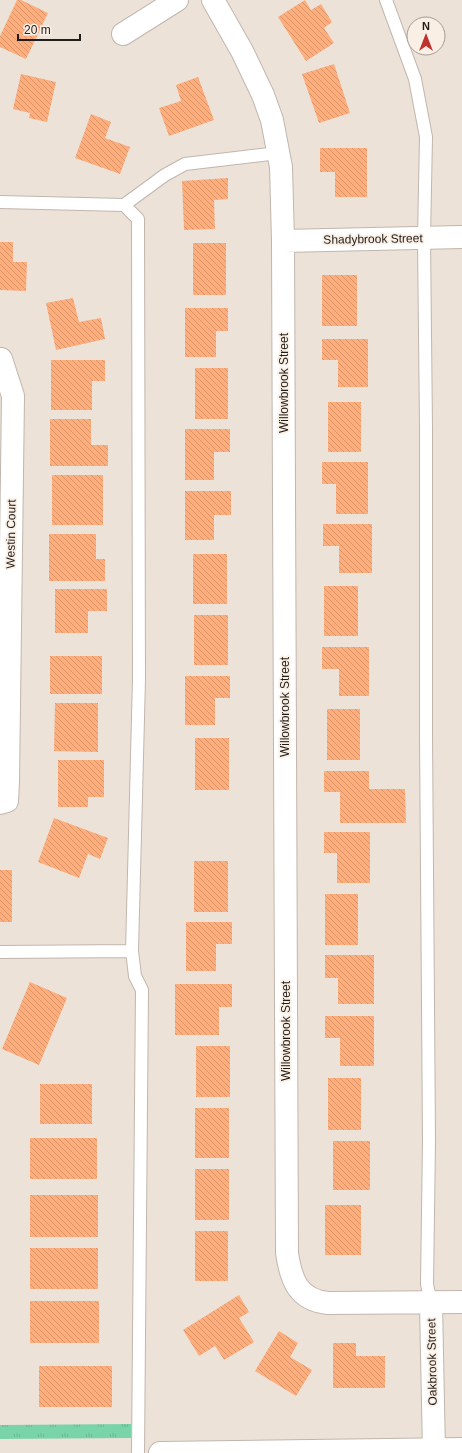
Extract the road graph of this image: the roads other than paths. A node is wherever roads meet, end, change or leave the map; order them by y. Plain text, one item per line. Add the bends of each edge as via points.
1 (177, 0) edge
2 (213, 0) edge
3 (386, 0) edge
4 (123, 34) dead end
5 (278, 153) junction
6 (0, 202) edge
7 (124, 205) junction
8 (424, 238) junction
9 (462, 238) edge
10 (283, 241) junction
11 (1, 359) edge
12 (6, 419) edge
13 (5, 552) edge
14 (5, 671) edge
15 (0, 803) edge
16 (132, 951) junction
17 (0, 952) edge
18 (462, 1302) edge
19 (430, 1303) junction
20 (462, 1449) edge
21 (434, 1451) edge
22 (138, 1453) edge
23 (160, 1453) edge

1 - 4 street
2 - 5 street, Willowbrook Street via 264,95
3 - 8 lane via 415,80 426,137
5 - 7 lane via 185,164 165,175
5 - 10 street, Willowbrook Street via 281,167
6 - 7 lane
7 - 16 lane via 138,218 139,679
8 - 9 street, Shadybrook Street
8 - 10 street, Shadybrook Street
8 - 19 lane via 429,1141 427,1284
10 - 19 street, Willowbrook Street via 287,1253 296,1286 316,1302
11 - 12 street, Westin Court via 13,396
12 - 13 street, Westin Court
13 - 14 street, Westin Court
14 - 15 street, Westin Court via 8,782 7,801
16 - 17 lane
16 - 22 lane via 135,976 142,990
18 - 19 street, Oakbrook Street
19 - 21 street, Oakbrook Street
20 - 21 street
21 - 23 street

